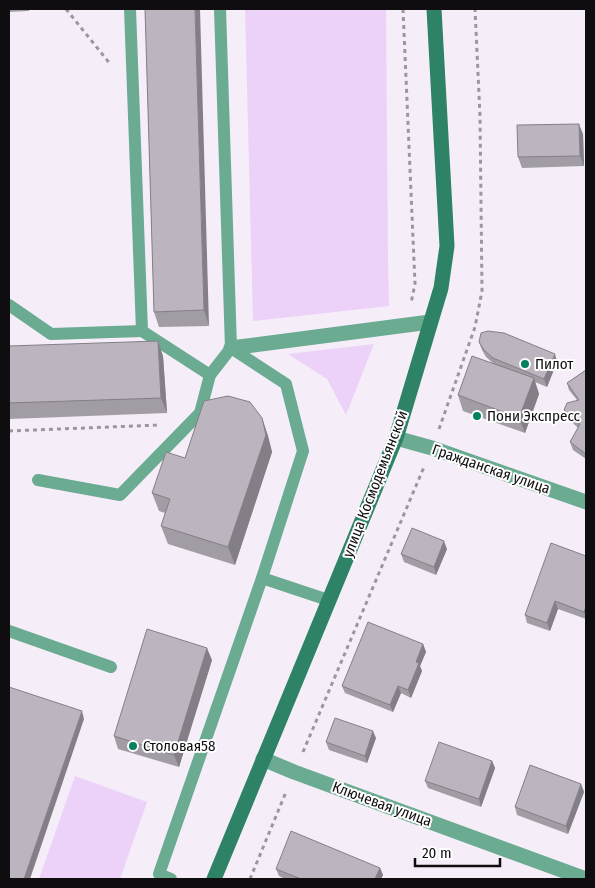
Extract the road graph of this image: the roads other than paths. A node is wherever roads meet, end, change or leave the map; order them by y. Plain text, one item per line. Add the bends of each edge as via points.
1 (130, 9) edge
2 (220, 9) edge
3 (434, 9) edge
4 (9, 305) edge
5 (430, 322) junction
6 (142, 330) junction
7 (231, 348) junction
8 (210, 375) junction
9 (396, 438) junction
10 (38, 480) dead end
11 (586, 502) edge
12 (262, 578) junction
13 (328, 600) junction
14 (9, 631) edge
15 (111, 667) dead end
16 (263, 759) junction
17 (171, 879) edge
18 (214, 879) edge
19 (586, 879) edge

1 - 6 lane
2 - 7 lane
3 - 5 main road, улица Космодемьянской via 447,246 441,288
4 - 6 lane via 51,334
5 - 7 street
5 - 9 main road, улица Космодемьянской
6 - 8 lane
7 - 8 lane
7 - 12 lane via 286,384 303,451
8 - 10 lane via 200,413 120,495
9 - 11 street, Гражданская улица
9 - 13 main road, улица Космодемьянской
12 - 13 lane
12 - 17 lane via 159,874
13 - 16 main road, улица Космодемьянской
14 - 15 lane
16 - 18 main road, улица Космодемьянской
16 - 19 street, Ключевая улица

